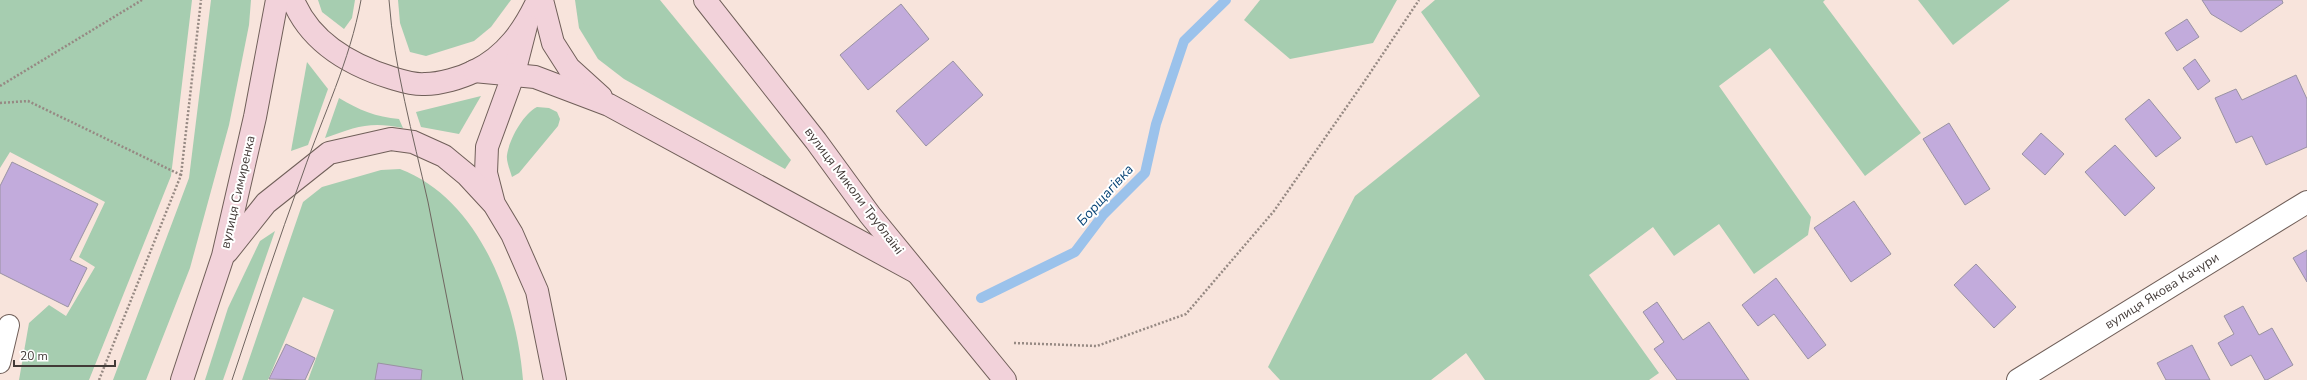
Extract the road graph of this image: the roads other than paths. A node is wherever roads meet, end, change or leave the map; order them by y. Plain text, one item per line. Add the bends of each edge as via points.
1 (277, 0) edge
2 (293, 0) edge
3 (538, 0) edge
4 (542, 0) edge
5 (705, 0) edge
6 (526, 26) junction
7 (474, 71) junction
8 (514, 74) junction
9 (609, 105) junction
10 (2307, 202) edge
11 (494, 204) junction
12 (223, 256) junction
13 (916, 272) junction
14 (9, 325) dead end
15 (0, 363) edge
16 (182, 380) edge
17 (555, 380) edge
18 (1005, 380) edge
19 (2018, 380) edge

1 - 12 street, вулиця Симиренка via 255,117
2 - 7 street via 300,16 325,45 346,60 370,71 423,84
3 - 6 street
4 - 9 street via 553,43 570,68
5 - 13 street, вулиця Миколи Трублаїні
6 - 7 street via 501,54
6 - 8 street
7 - 8 street
8 - 9 street via 535,77
8 - 11 street via 487,147 486,173
9 - 13 street
10 - 19 street, вулиця Якова Качури
11 - 12 street via 467,175 444,156 413,142 391,139 329,153 266,203
11 - 17 street via 512,234 537,291
12 - 16 street, вулиця Симиренка
13 - 18 street, вулиця Миколи Трублаїні
14 - 15 lane

